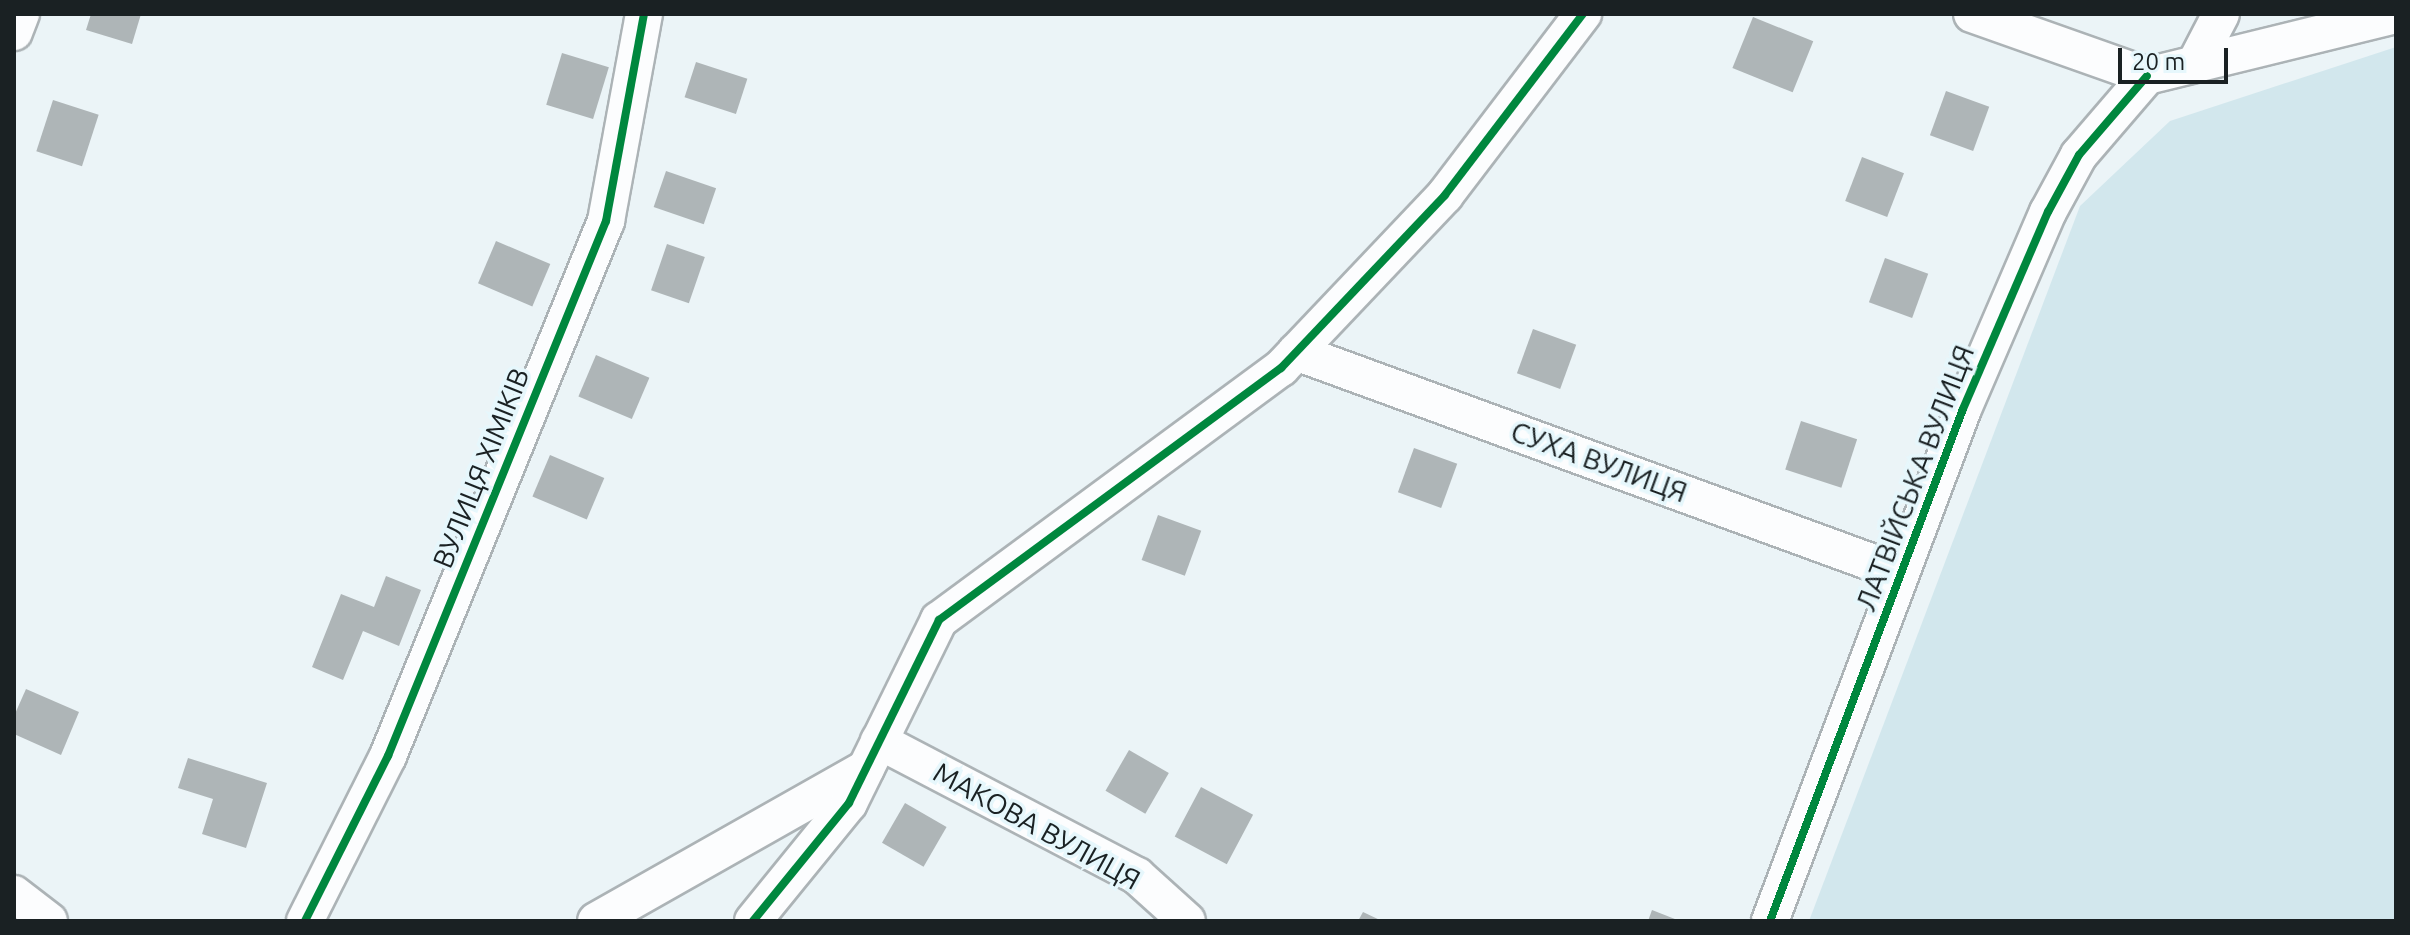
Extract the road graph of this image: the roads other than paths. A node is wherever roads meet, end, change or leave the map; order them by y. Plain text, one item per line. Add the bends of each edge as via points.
1 (21, 14) edge
2 (644, 14) edge
3 (1583, 14) edge
4 (1972, 14) edge
5 (2221, 14) edge
6 (2396, 15) edge
7 (14, 32) edge
8 (2195, 64) junction
9 (2147, 76) junction
10 (1296, 352) junction
11 (1901, 573) junction
12 (873, 755) junction
13 (14, 894) edge
14 (49, 921) edge
15 (305, 921) edge
16 (596, 921) edge
17 (753, 921) edge
18 (1187, 921) edge
19 (1770, 921) edge

1 - 7 street
2 - 15 street, ВУЛИЦЯ ХІМІКІВ via 606,221 388,756
3 - 10 street via 1445,195
4 - 9 street
5 - 8 street
6 - 8 street
8 - 9 street
9 - 11 street, ЛАТВІЙСЬКА ВУЛИЦЯ via 2079,155 2048,212 1963,409
10 - 11 street, СУХА ВУЛИЦЯ
10 - 12 street via 939,620
11 - 19 street, ЛАТВІЙСЬКА ВУЛИЦЯ
12 - 16 street
12 - 17 street via 849,803
12 - 18 street, МАКОВА ВУЛИЦЯ via 1137,876
13 - 14 street

